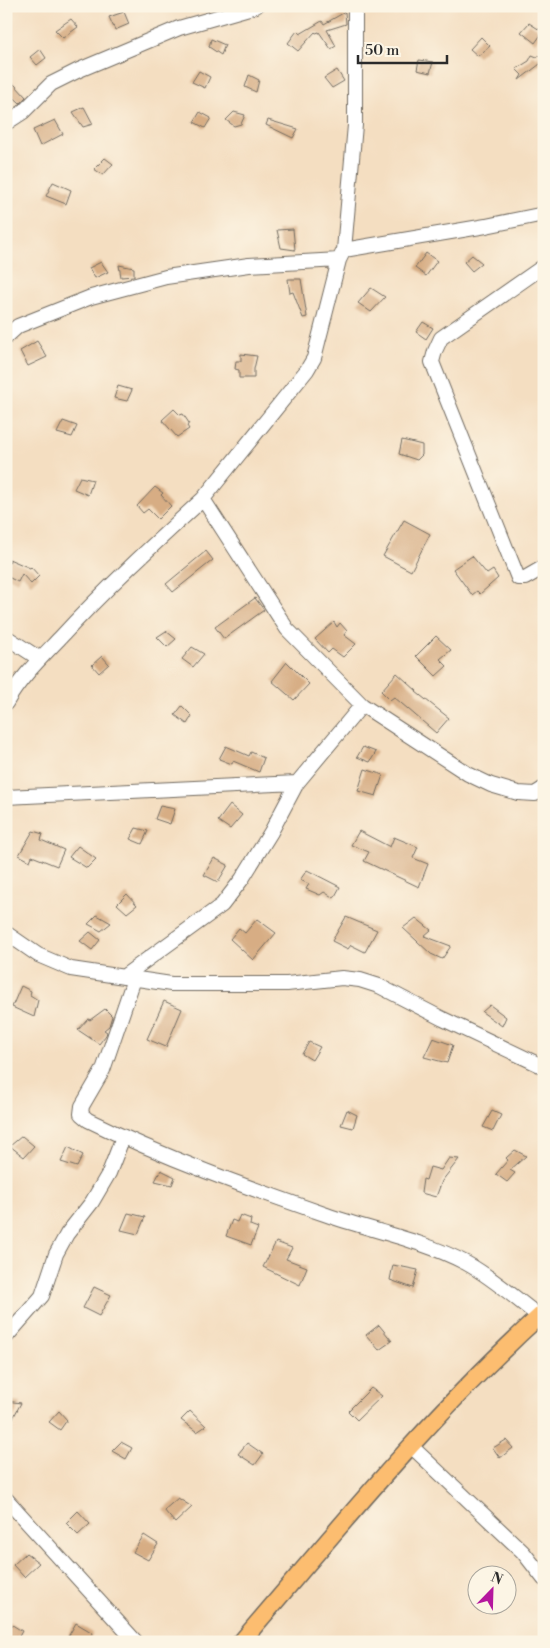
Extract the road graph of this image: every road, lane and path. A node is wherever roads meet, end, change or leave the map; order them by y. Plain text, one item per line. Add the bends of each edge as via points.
1 (256, 6) edge
2 (355, 6) edge
3 (6, 123) edge
4 (544, 214) edge
5 (341, 255) junction
6 (544, 266) edge
7 (6, 337) edge
8 (203, 499) junction
9 (544, 567) edge
10 (6, 637) edge
11 (40, 659) junction
12 (6, 703) edge
13 (362, 705) junction
14 (296, 783) junction
15 (544, 788) edge
16 (6, 797) edge
17 (6, 933) edge
18 (128, 978) junction
19 (544, 1067) edge
20 (123, 1137) junction
21 (541, 1314) edge
22 (6, 1337) edge
23 (411, 1446) junction
24 (6, 1499) edge
25 (544, 1578) edge
26 (136, 1642) edge
27 (240, 1642) edge

1 - 3 street via 179,28 79,70 51,84 23,112
2 - 5 street via 355,125
4 - 5 street
5 - 7 street via 166,277 91,297 18,326
5 - 8 street via 314,358
6 - 9 street via 441,338 432,362 518,578 526,578
8 - 11 street via 123,573
8 - 13 street via 287,629
10 - 11 street
11 - 12 street
13 - 14 street
13 - 15 street via 468,774 491,785 535,794
14 - 16 street
14 - 18 street via 271,832 222,905
17 - 18 street via 38,955 71,969
18 - 19 street via 180,984 360,980 379,986
18 - 20 street via 103,1070 82,1106 81,1114
20 - 21 street via 168,1157 327,1215 433,1249 466,1263
20 - 22 street via 109,1173 92,1202 66,1234 42,1296
21 - 23 main road
23 - 25 street via 523,1552
23 - 27 main road
24 - 26 street

